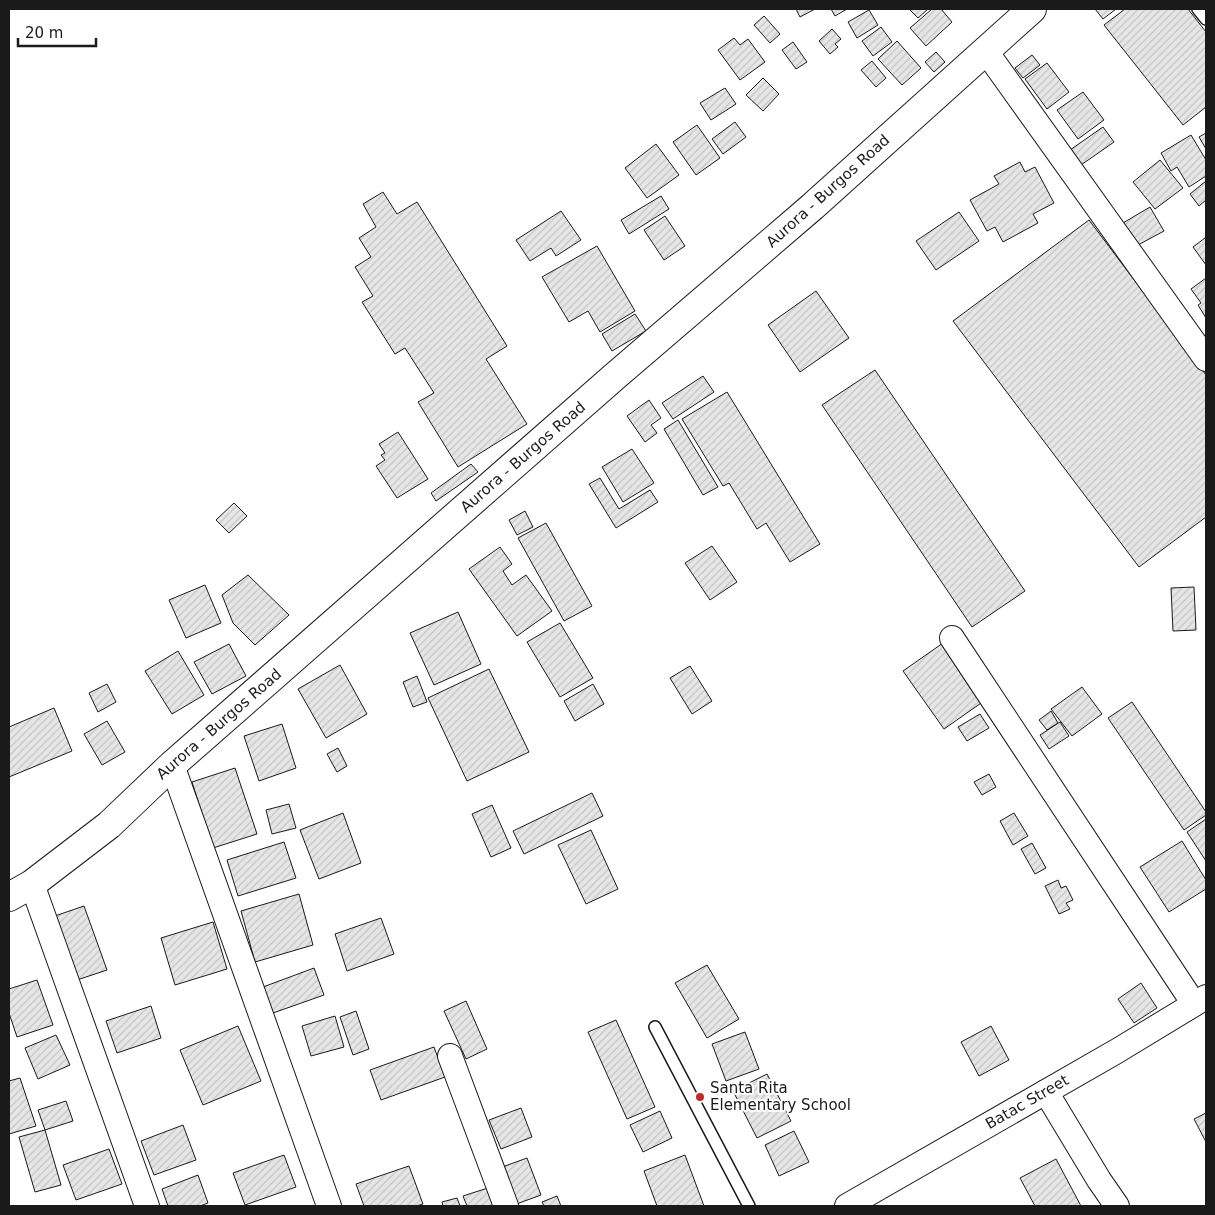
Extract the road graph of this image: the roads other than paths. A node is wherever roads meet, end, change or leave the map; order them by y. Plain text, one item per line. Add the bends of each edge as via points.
1 (1032, 9) edge
2 (1198, 9) edge
3 (1206, 19) edge
4 (985, 50) junction
5 (1206, 360) edge
6 (952, 638) dead end
7 (172, 765) junction
8 (20, 891) edge
9 (1200, 1000) edge
10 (655, 1027) dead end
11 (450, 1056) dead end
12 (1046, 1092) junction
13 (147, 1206) edge
14 (329, 1206) edge
15 (506, 1206) edge
16 (749, 1206) edge
17 (847, 1206) edge
18 (1117, 1206) edge

1 - 4 main road, Aurora - Burgos Road
2 - 3 lane
4 - 5 street
4 - 7 main road, Aurora - Burgos Road via 812,207
6 - 9 street
7 - 8 main road, Aurora - Burgos Road via 110,824
7 - 14 street
8 - 13 street
9 - 12 street, Batac Street
10 - 16 lane
11 - 15 street
12 - 17 street, Batac Street
12 - 18 street

